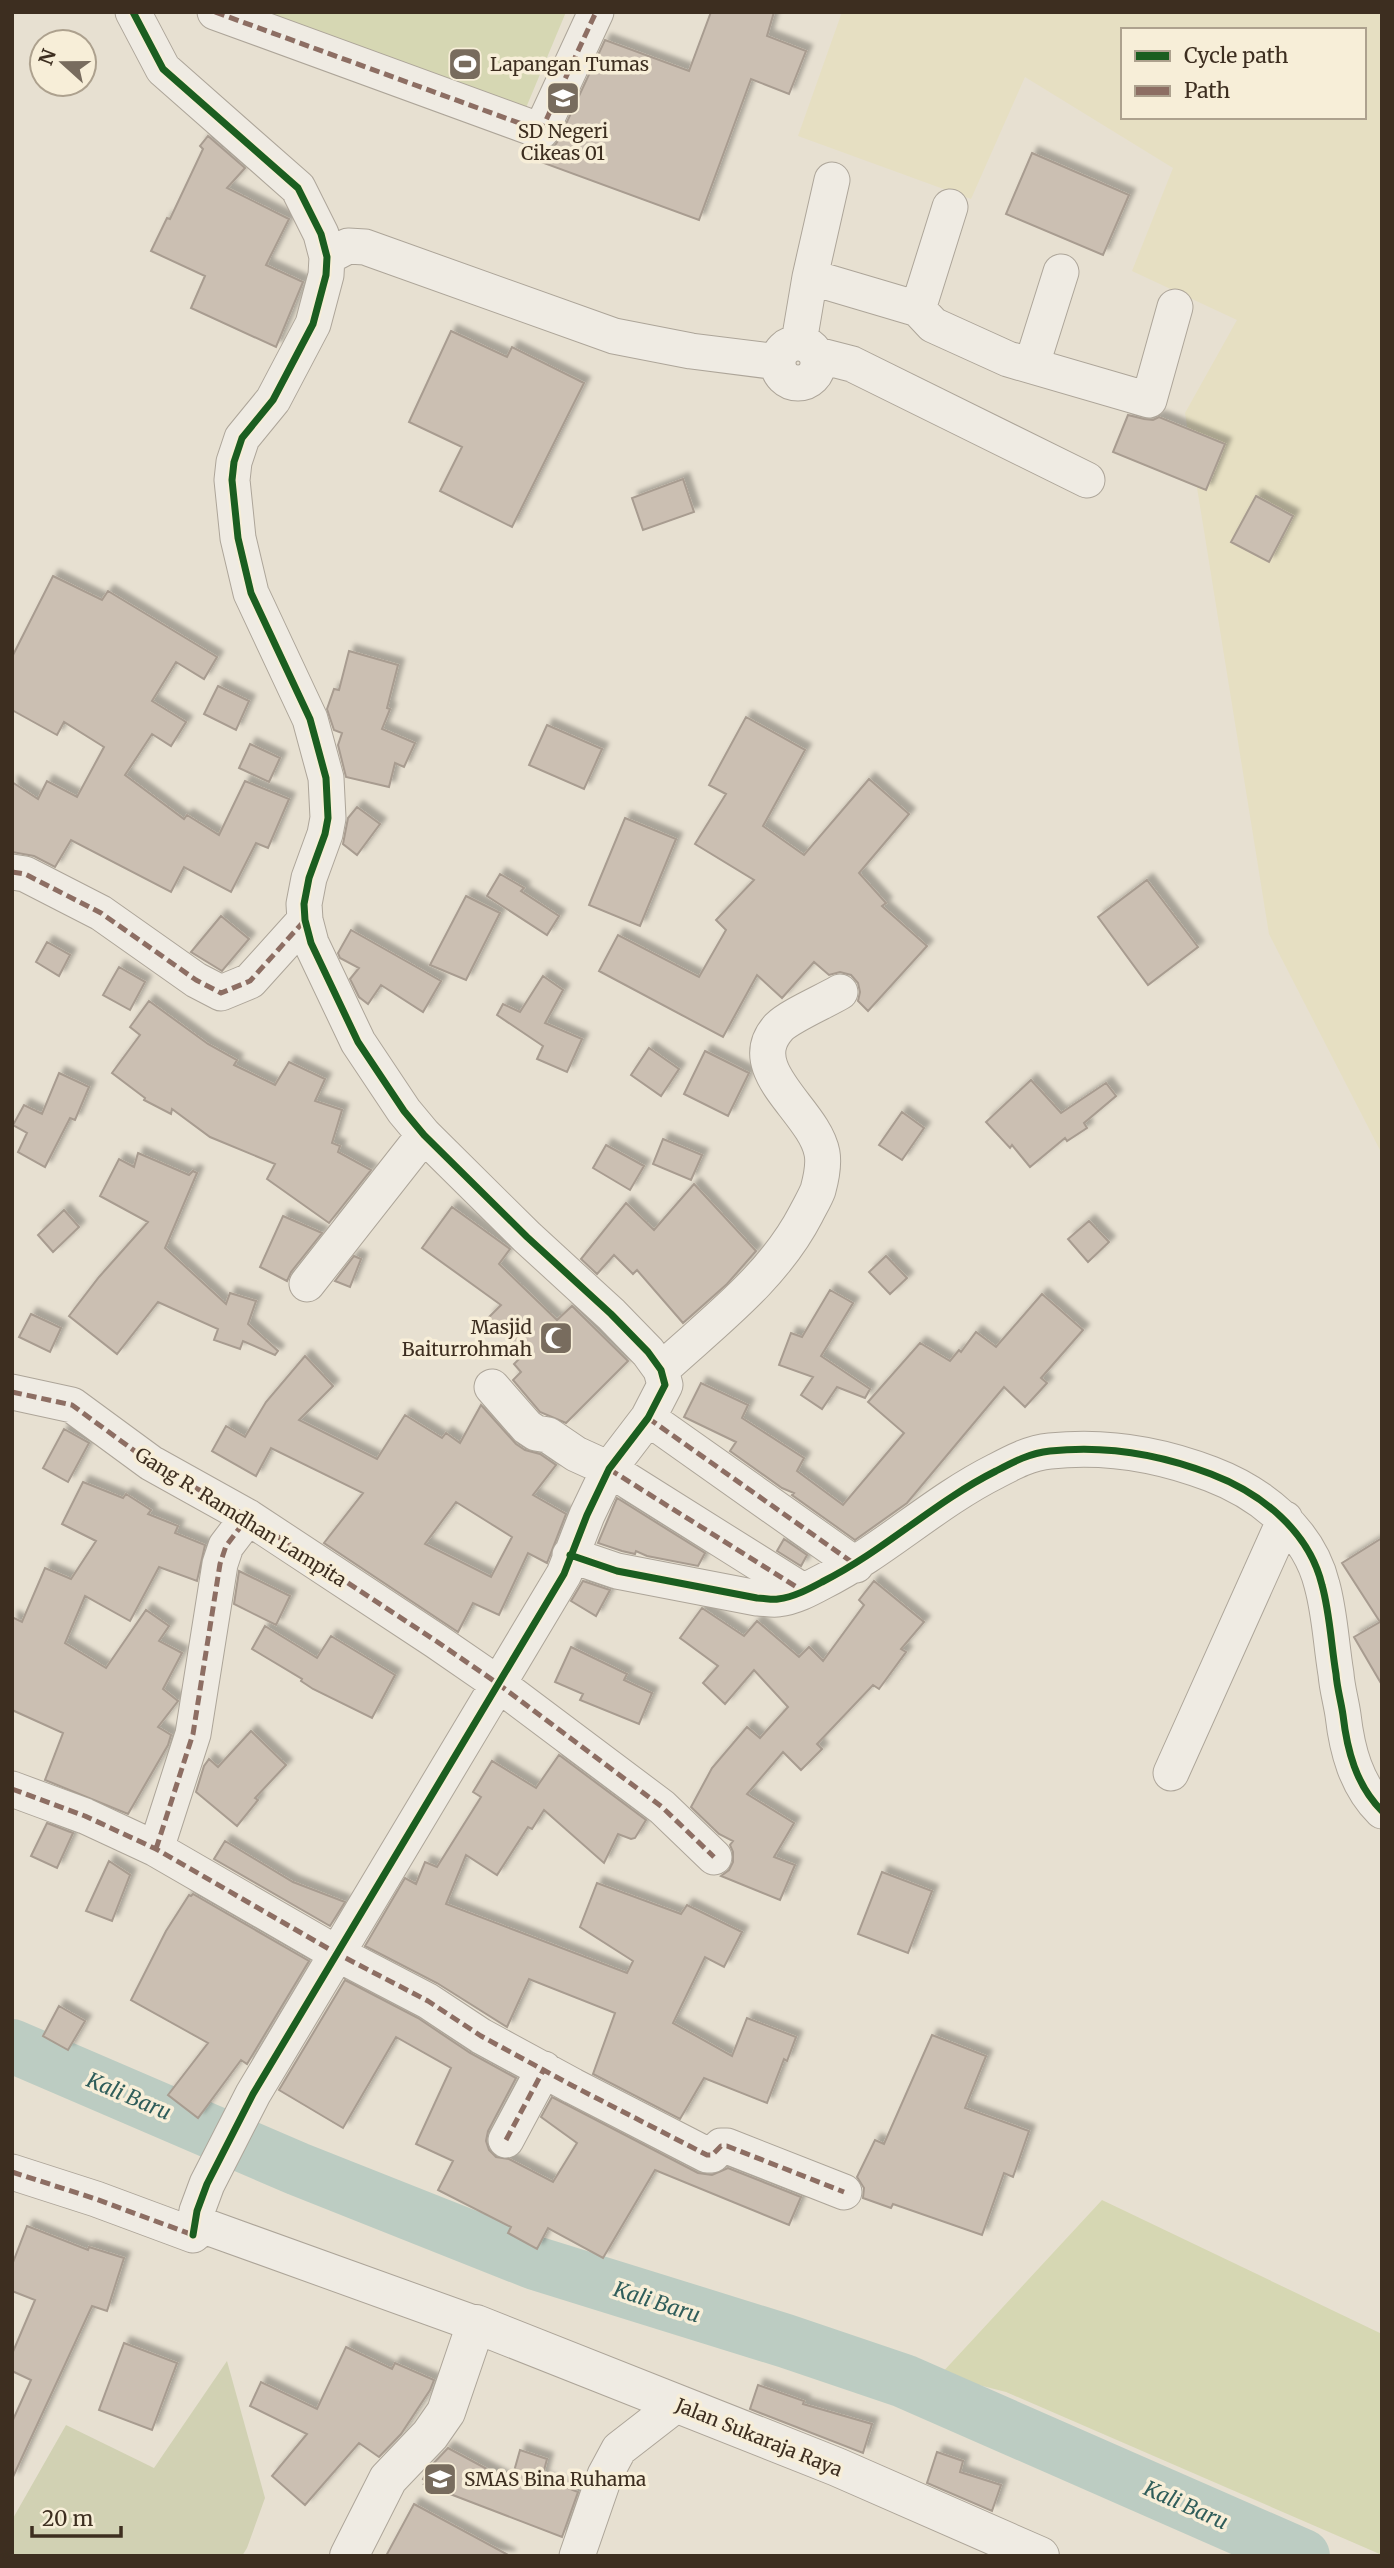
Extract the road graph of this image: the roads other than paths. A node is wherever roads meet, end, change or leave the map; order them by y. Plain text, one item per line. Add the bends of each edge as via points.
1 (133, 12) edge
2 (215, 12) edge
3 (596, 12) edge
4 (832, 180) dead end
5 (950, 207) dead end
6 (327, 257) junction
7 (1061, 272) dead end
8 (810, 277) junction
9 (1175, 307) dead end
10 (918, 309) junction
11 (798, 353) junction
12 (1032, 364) junction
13 (1087, 480) dead end
14 (12, 872) edge
15 (305, 920) junction
16 (840, 992) dead end
17 (424, 1135) junction
18 (307, 1284) dead end
19 (662, 1370) junction
20 (492, 1387) dead end
21 (12, 1392) edge
22 (648, 1418) junction
23 (609, 1469) junction
24 (248, 1517) junction
25 (1285, 1519) junction
26 (570, 1555) junction
27 (856, 1565) junction
28 (803, 1591) junction
29 (497, 1683) junction
30 (1171, 1773) dead end
31 (12, 1789) edge
32 (1382, 1811) edge
33 (156, 1849) junction
34 (714, 1857) dead end
35 (336, 1953) junction
36 (544, 2069) junction
37 (506, 2140) dead end
38 (12, 2172) edge
39 (844, 2192) dead end
40 (193, 2235) junction
41 (476, 2324) junction
42 (677, 2404) junction
43 (349, 2556) edge
44 (577, 2556) edge
45 (1041, 2556) edge

1 - 6 street via 163,69 298,188
2 - 3 street via 541,131
4 - 8 street
5 - 10 street
6 - 11 street via 348,246 365,247 614,336 691,351
6 - 15 street via 313,324 273,400 242,439 232,480 238,538 251,593 310,719 326,778 328,818 309,878
7 - 12 street
8 - 10 street
8 - 11 street
9 - 12 street via 1149,400
10 - 12 street via 933,325 1008,359
11 - 13 street via 852,364
14 - 15 street via 93,908 222,993 250,981
15 - 17 street via 311,943 358,1042
16 - 19 street via 780,1026 767,1061 774,1078 809,1122 822,1152 817,1192 786,1249 766,1273
17 - 18 street
17 - 19 street via 611,1314
19 - 22 street via 665,1385
20 - 23 street via 527,1427
21 - 24 street, Gang R. Ramdhan Lampita via 72,1405 151,1463
22 - 23 street
22 - 27 street
23 - 26 street
23 - 28 street
24 - 29 street, Gang R. Ramdhan Lampita
24 - 33 street via 226,1546 220,1564 193,1734
25 - 27 street via 1224,1479 1182,1463 1139,1452 1047,1451 1021,1458 978,1480
25 - 30 street
25 - 32 street via 1310,1553 1322,1582 1346,1746 1357,1775
26 - 28 street via 617,1571 757,1598 778,1599
26 - 29 street via 564,1574
27 - 28 street
29 - 34 street, Gang R. Ramdhan Lampita via 662,1807
29 - 35 street
31 - 33 street
33 - 35 street
35 - 36 street
35 - 40 street via 253,2094 207,2184
36 - 37 street
36 - 39 street via 707,2155 727,2146
38 - 40 street
40 - 41 street via 204,2226
41 - 42 street, Jalan Sukaraja Raya
41 - 43 street via 446,2412 388,2479
42 - 44 street via 619,2449 605,2475
42 - 45 street, Jalan Sukaraja Raya

